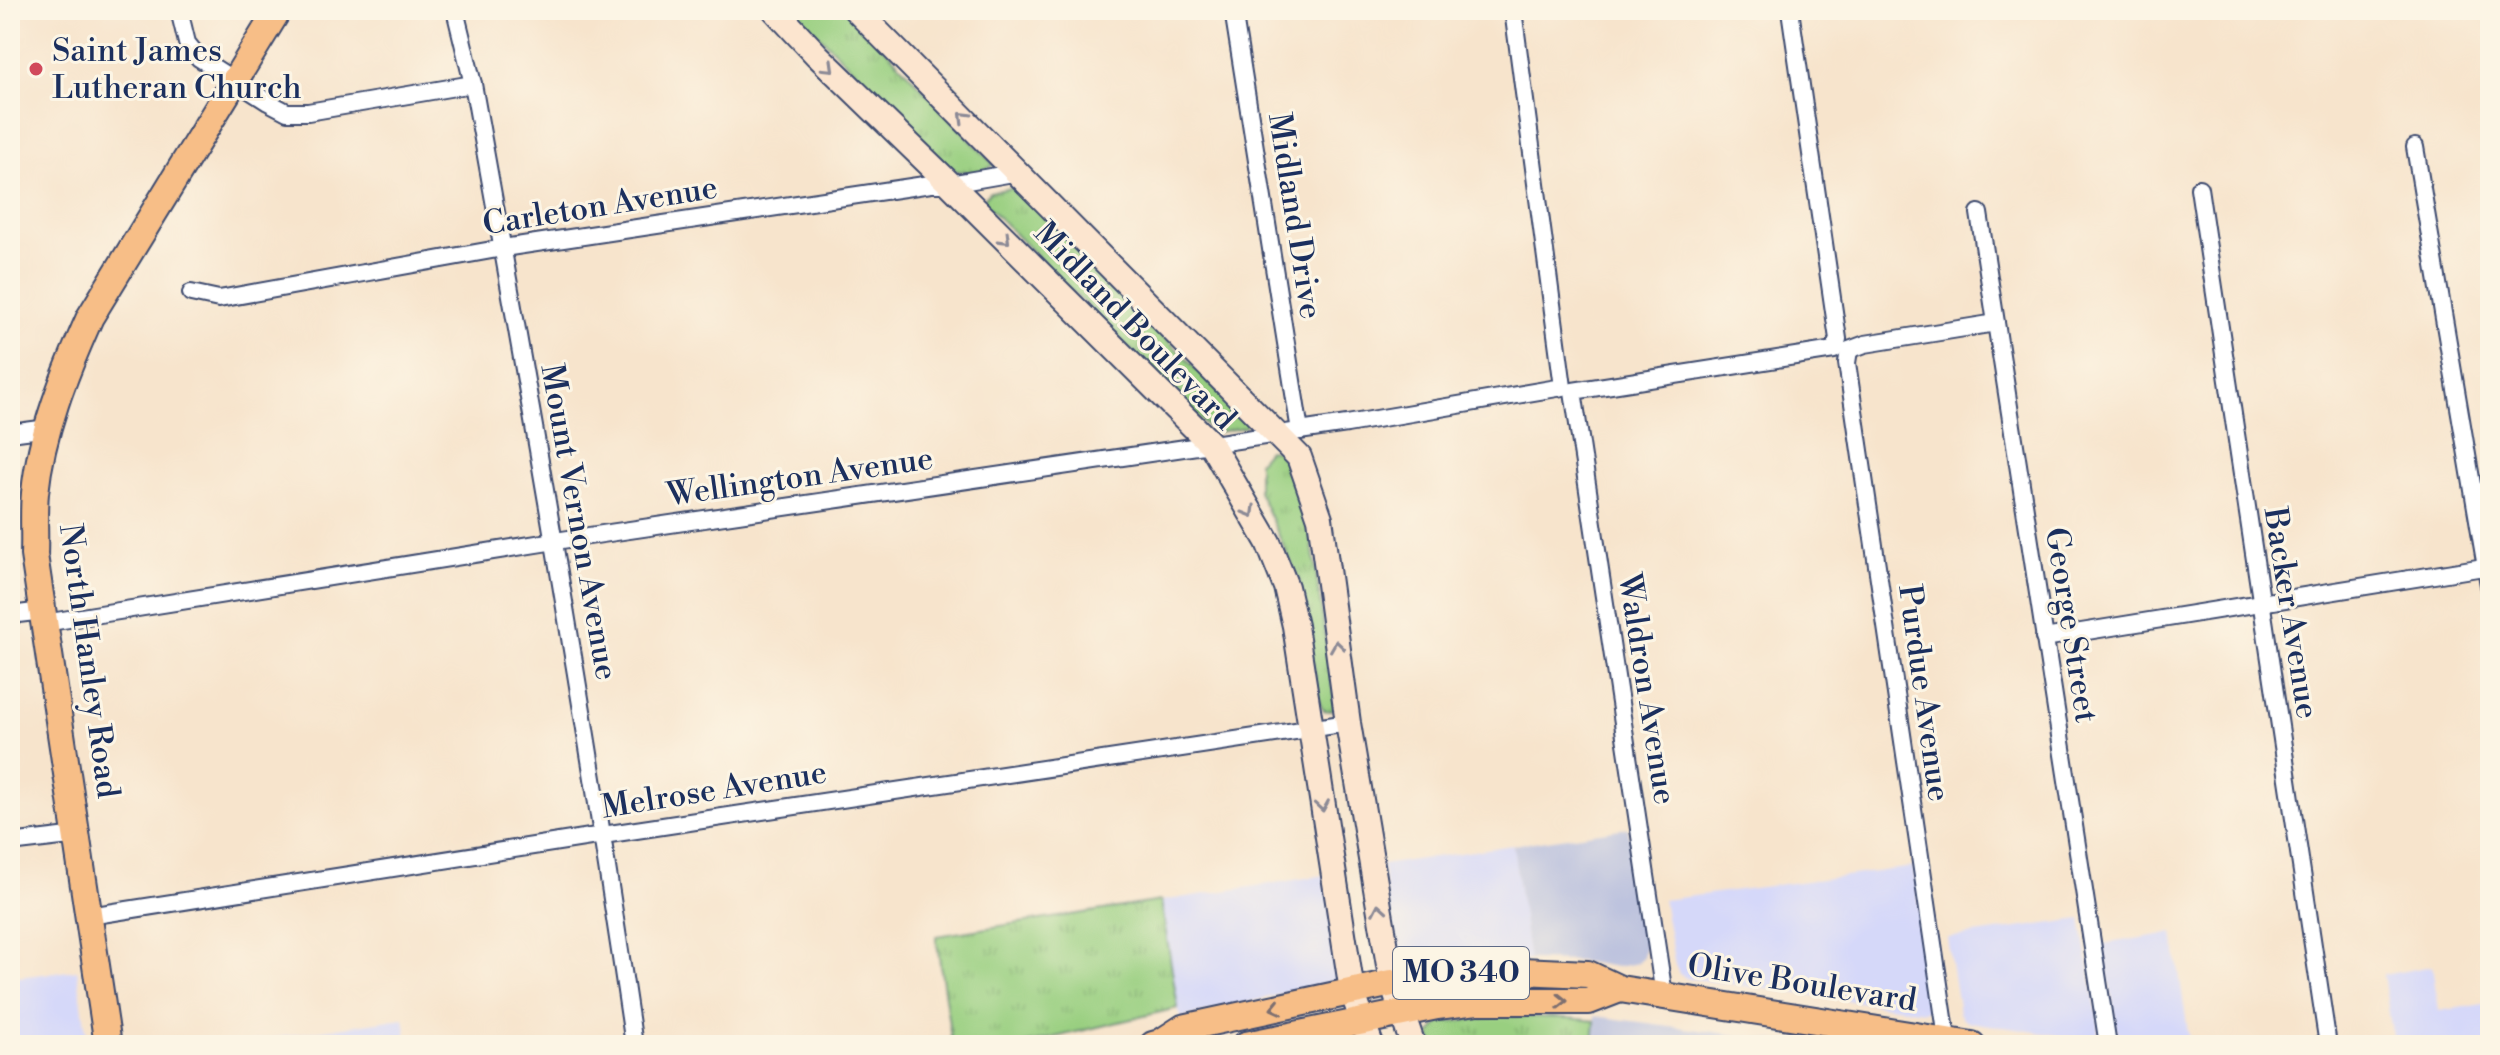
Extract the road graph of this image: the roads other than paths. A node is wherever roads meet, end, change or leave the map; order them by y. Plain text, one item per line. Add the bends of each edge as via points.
1 (179, 10) edge
2 (278, 10) edge
3 (455, 10) edge
4 (775, 10) edge
5 (856, 10) edge
6 (1233, 10) edge
7 (1513, 10) edge
8 (1790, 10) edge
9 (233, 81) junction
10 (473, 84) junction
11 (2415, 147) dead end
12 (1019, 172) junction
13 (950, 184) junction
14 (2199, 188) dead end
15 (1979, 213) dead end
16 (503, 248) junction
17 (191, 293) dead end
18 (1996, 323) junction
19 (1841, 350) junction
20 (1568, 389) junction
21 (48, 428) junction
22 (1289, 432) junction
23 (10, 433) edge
24 (1211, 444) junction
25 (555, 541) junction
26 (2488, 566) edge
27 (2490, 591) edge
28 (2261, 602) junction
29 (10, 615) edge
30 (44, 617) junction
31 (2044, 638) junction
32 (1348, 723) junction
33 (1310, 729) junction
34 (78, 835) junction
35 (603, 835) junction
36 (10, 843) edge
37 (89, 916) junction
38 (1392, 983) junction
39 (1620, 989) junction
40 (1352, 991) junction
41 (1664, 995) junction
42 (1401, 1013) junction
43 (1366, 1033) edge
44 (1159, 1044) edge
45 (1956, 1044) edge
46 (108, 1045) edge
47 (634, 1045) edge
48 (1246, 1045) edge
49 (1413, 1045) edge
50 (2108, 1045) edge
51 (2328, 1045) edge

1 - 9 street via 193,52
2 - 9 main road, North Hanley Road
3 - 10 street, Mount Vernon Avenue
4 -> 13 main road, Midland Boulevard
12 -> 5 main road, Midland Boulevard
6 - 22 street, Midland Drive
7 - 20 street, Waldron Avenue
8 - 19 street, Purdue Avenue
9 - 10 street via 287,112
9 - 21 main road, North Hanley Road via 90,317
10 - 16 street, Mount Vernon Avenue
11 - 26 street
12 - 13 street, Carleton Avenue
12 - 22 main road, Midland Boulevard
13 - 16 street, Carleton Avenue
13 -> 24 main road, Midland Boulevard
14 - 28 street, Backer Avenue
15 - 18 street, George Street
16 - 17 street, Carleton Avenue via 219,299
16 - 25 street, Mount Vernon Avenue
18 - 19 street, Wellington Avenue
18 - 31 street, George Street
19 - 20 street, Wellington Avenue
19 - 45 street, Purdue Avenue
20 - 22 street, Wellington Avenue
20 - 41 street, Waldron Avenue
21 - 23 street
21 - 30 main road, North Hanley Road via 35,492 34,555
22 - 24 street, Wellington Avenue
32 -> 22 main road, Midland Boulevard via 1320,518
24 - 25 street, Wellington Avenue
24 -> 33 main road, Midland Boulevard via 1268,542 1286,587
25 - 30 street, Wellington Avenue
25 - 35 street, Mount Vernon Avenue
26 - 27 street
26 - 28 street
28 - 31 street
28 - 51 street, Backer Avenue
29 - 30 street, Wellington Avenue
30 - 34 main road, North Hanley Road
31 - 50 street, George Street
32 - 33 street, Melrose Avenue
38 -> 32 main road, Midland Boulevard
33 - 35 street, Melrose Avenue
33 -> 40 main road, Midland Boulevard
34 - 36 street
34 - 37 main road, North Hanley Road
35 - 37 street, Melrose Avenue
35 - 47 street, Mount Vernon Avenue
37 - 46 main road, North Hanley Road
38 - 39 main road, Olive Boulevard / MO 340 via 1521,971 1588,974
38 - 40 main road, Olive Boulevard / MO 340
38 - 42 main road, Midland Boulevard
39 - 41 main road, Olive Boulevard / MO 340
42 -> 39 main road, Olive Boulevard / MO 340 via 1477,1001 1589,1001
40 - 43 main road, Midland Boulevard
40 -> 44 main road, Olive Boulevard / MO 340 via 1183,1028
41 - 45 main road, Olive Boulevard / MO 340
42 - 43 main road, Olive Boulevard / MO 340
42 - 49 main road, Midland Boulevard
43 - 48 main road, Olive Boulevard / MO 340

